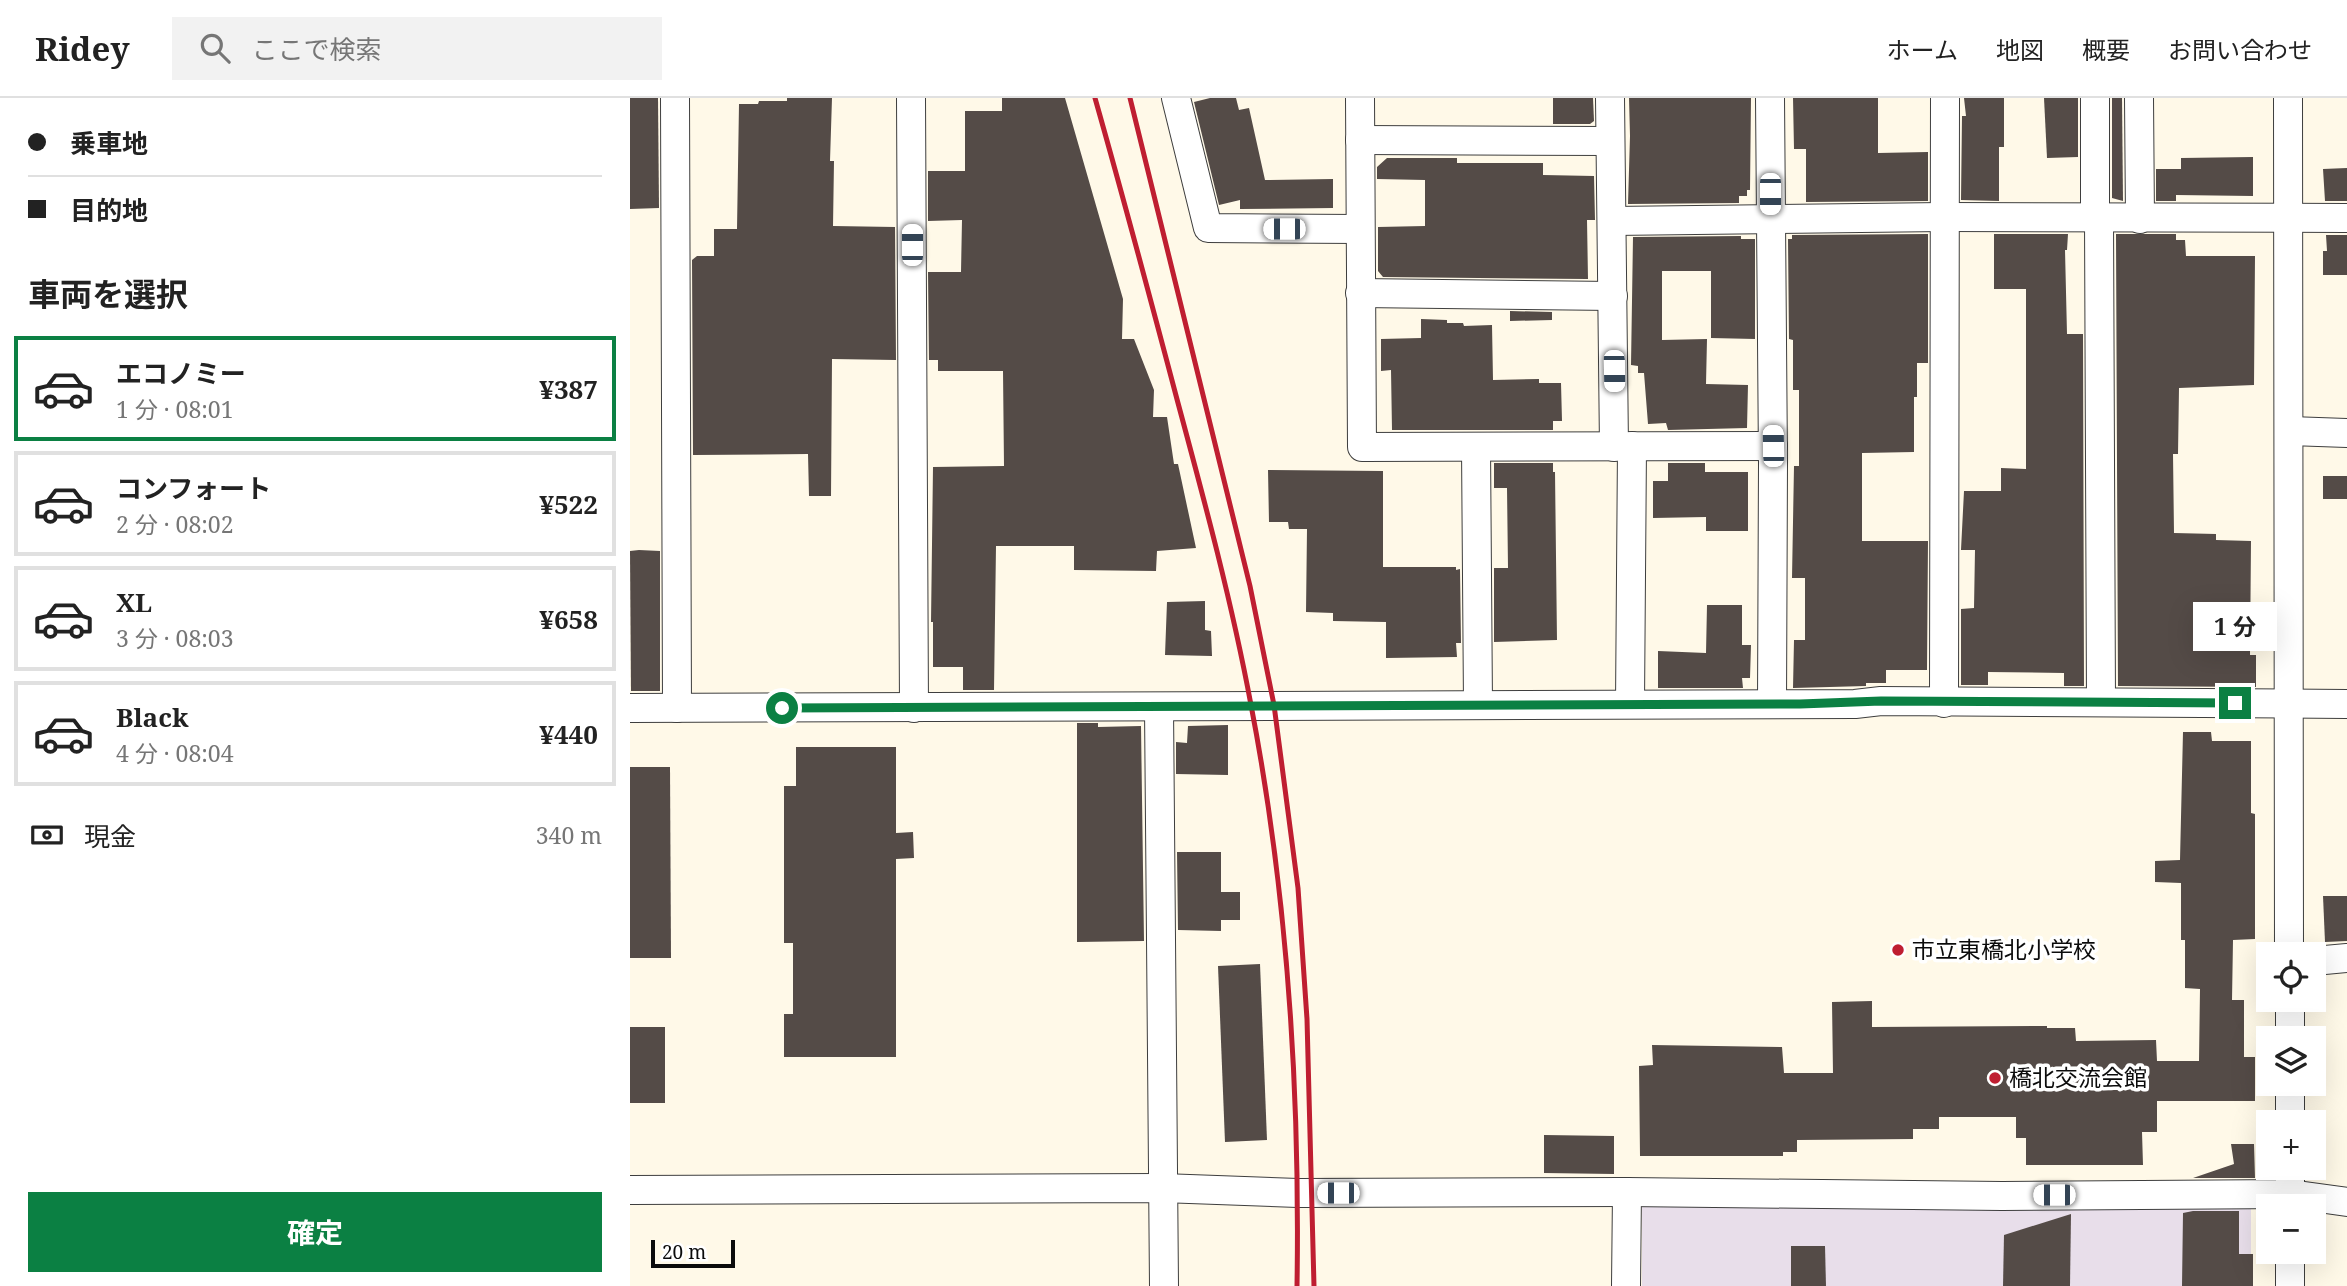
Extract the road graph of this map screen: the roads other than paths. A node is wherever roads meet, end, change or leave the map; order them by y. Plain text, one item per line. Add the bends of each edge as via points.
1 (675, 98) edge
2 (911, 98) edge
3 (1175, 98) edge
4 (1360, 98) edge
5 (1610, 98) edge
6 (1770, 98) edge
7 (1945, 98) edge
8 (2095, 98) edge
9 (2139, 98) edge
10 (2288, 98) edge
11 (1360, 139) junction
12 (1610, 141) junction
13 (1943, 217) junction
14 (1770, 218) junction
15 (2097, 218) junction
16 (2347, 218) edge
17 (2140, 219) junction
18 (2289, 219) junction
19 (1612, 221) junction
20 (1360, 229) junction
21 (1360, 293) junction
22 (1613, 296) junction
23 (2290, 431) junction
24 (2347, 433) edge
25 (1773, 446) junction
26 (1476, 447) junction
27 (1623, 447) junction
28 (2101, 702) junction
29 (1944, 703) junction
30 (1478, 704) junction
31 (1630, 704) junction
32 (1772, 704) junction
33 (2288, 704) junction
34 (2347, 704) edge
35 (1159, 707) junction
36 (630, 708) edge
37 (677, 708) junction
38 (914, 708) junction
39 (2290, 942) edge
40 (2347, 958) edge
41 (2326, 960) edge
42 (1162, 1188) junction
43 (2290, 1189) edge
44 (630, 1191) edge
45 (1627, 1192) junction
46 (2347, 1202) edge
47 (2290, 1264) edge
48 (1164, 1286) edge
49 (1626, 1286) edge
50 (2290, 1286) edge

1 - 37 street
2 - 38 street
3 - 20 street via 1208,228
4 - 11 street
5 - 12 street
6 - 14 street
7 - 13 street
8 - 15 street
9 - 17 street
10 - 18 street
11 - 12 street
11 - 20 street
12 - 19 street
13 - 14 street
13 - 15 street
13 - 29 street
14 - 19 street
14 - 25 street
15 - 17 street
15 - 28 street
16 - 18 street
17 - 18 street
18 - 23 street
19 - 22 street
20 - 21 street
21 - 22 street
21 - 26 street via 1362,447
22 - 27 street
23 - 24 street
23 - 33 street
25 - 27 street
25 - 32 street
26 - 27 street
26 - 30 street
27 - 31 street
28 - 29 street
28 - 33 street
29 - 32 street
30 - 31 street
30 - 35 street
31 - 32 street
33 - 34 street
33 - 39 street
35 - 38 street
35 - 42 street
36 - 37 street
37 - 38 street
40 - 41 street
42 - 44 street
42 - 45 street via 1298,1193
42 - 48 street
43 - 45 street via 2002,1196
43 - 46 street
45 - 49 street
47 - 50 street

